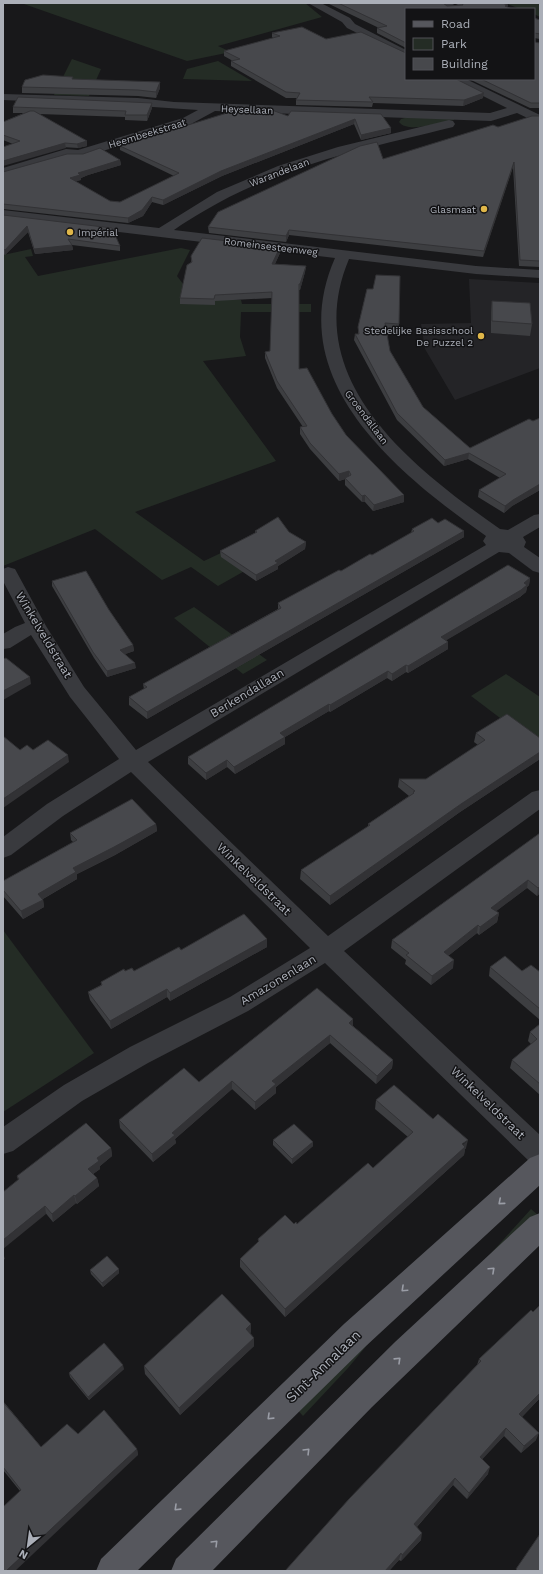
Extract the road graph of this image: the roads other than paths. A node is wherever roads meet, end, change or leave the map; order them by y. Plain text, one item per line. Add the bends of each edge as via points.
1 (314, 3) edge
2 (442, 3) edge
3 (454, 8) edge
4 (405, 53) edge
5 (459, 80) edge
6 (3, 97) edge
7 (212, 108) junction
8 (518, 109) junction
9 (386, 113) junction
10 (491, 117) junction
11 (538, 118) edge
12 (407, 133) junction
13 (79, 154) junction
14 (3, 172) edge
15 (3, 180) edge
16 (3, 214) edge
17 (161, 233) junction
18 (344, 254) junction
19 (540, 274) edge
20 (540, 519) edge
21 (504, 541) junction
22 (540, 567) edge
23 (8, 573) dead end
24 (36, 626) junction
25 (3, 643) edge
26 (133, 760) junction
27 (540, 798) edge
28 (3, 849) edge
29 (327, 950) junction
30 (3, 1142) edge
31 (540, 1153) edge
32 (540, 1167) edge
33 (540, 1226) edge
34 (113, 1571) edge
35 (188, 1571) edge

1 - 4 street via 346,20 351,26
2 - 3 street
5 - 8 street
6 - 7 street, Heysellaan via 138,102
7 - 9 street, Heysellaan
7 - 13 street, Heembeekstraat via 187,121
8 - 10 street, Warandelaan
8 - 11 street
9 - 10 street, Heysellaan
9 - 12 street
10 - 11 street, Warandelaan
10 - 12 street, Warandelaan
12 - 17 street, Warandelaan via 311,160 260,178 205,204
13 - 14 street, Heembeekstraat via 66,153
13 - 15 street, Heembeekstraat via 81,157 77,159
16 - 17 street, Romeinsesteenweg
17 - 18 street, Romeinsesteenweg
18 - 19 street, Romeinsesteenweg via 493,272
18 - 21 street, Groendallaan via 332,288 328,314 331,348 345,388 375,431 412,470 433,489
20 - 21 street, Berkendallaan
21 - 22 street, Groendallaan
21 - 26 street, Berkendallaan
23 - 24 street, Winkelveldstraat
24 - 25 street
24 - 26 street, Winkelveldstraat via 78,692
26 - 28 street, Berkendallaan via 74,797
26 - 29 street, Winkelveldstraat
27 - 29 street, Amazonenlaan
29 - 30 street, Amazonenlaan via 239,1004 139,1055 72,1093
29 - 31 street, Winkelveldstraat
32 -> 34 main road, Sint-Annalaan via 361,1330
35 -> 33 main road via 370,1387

